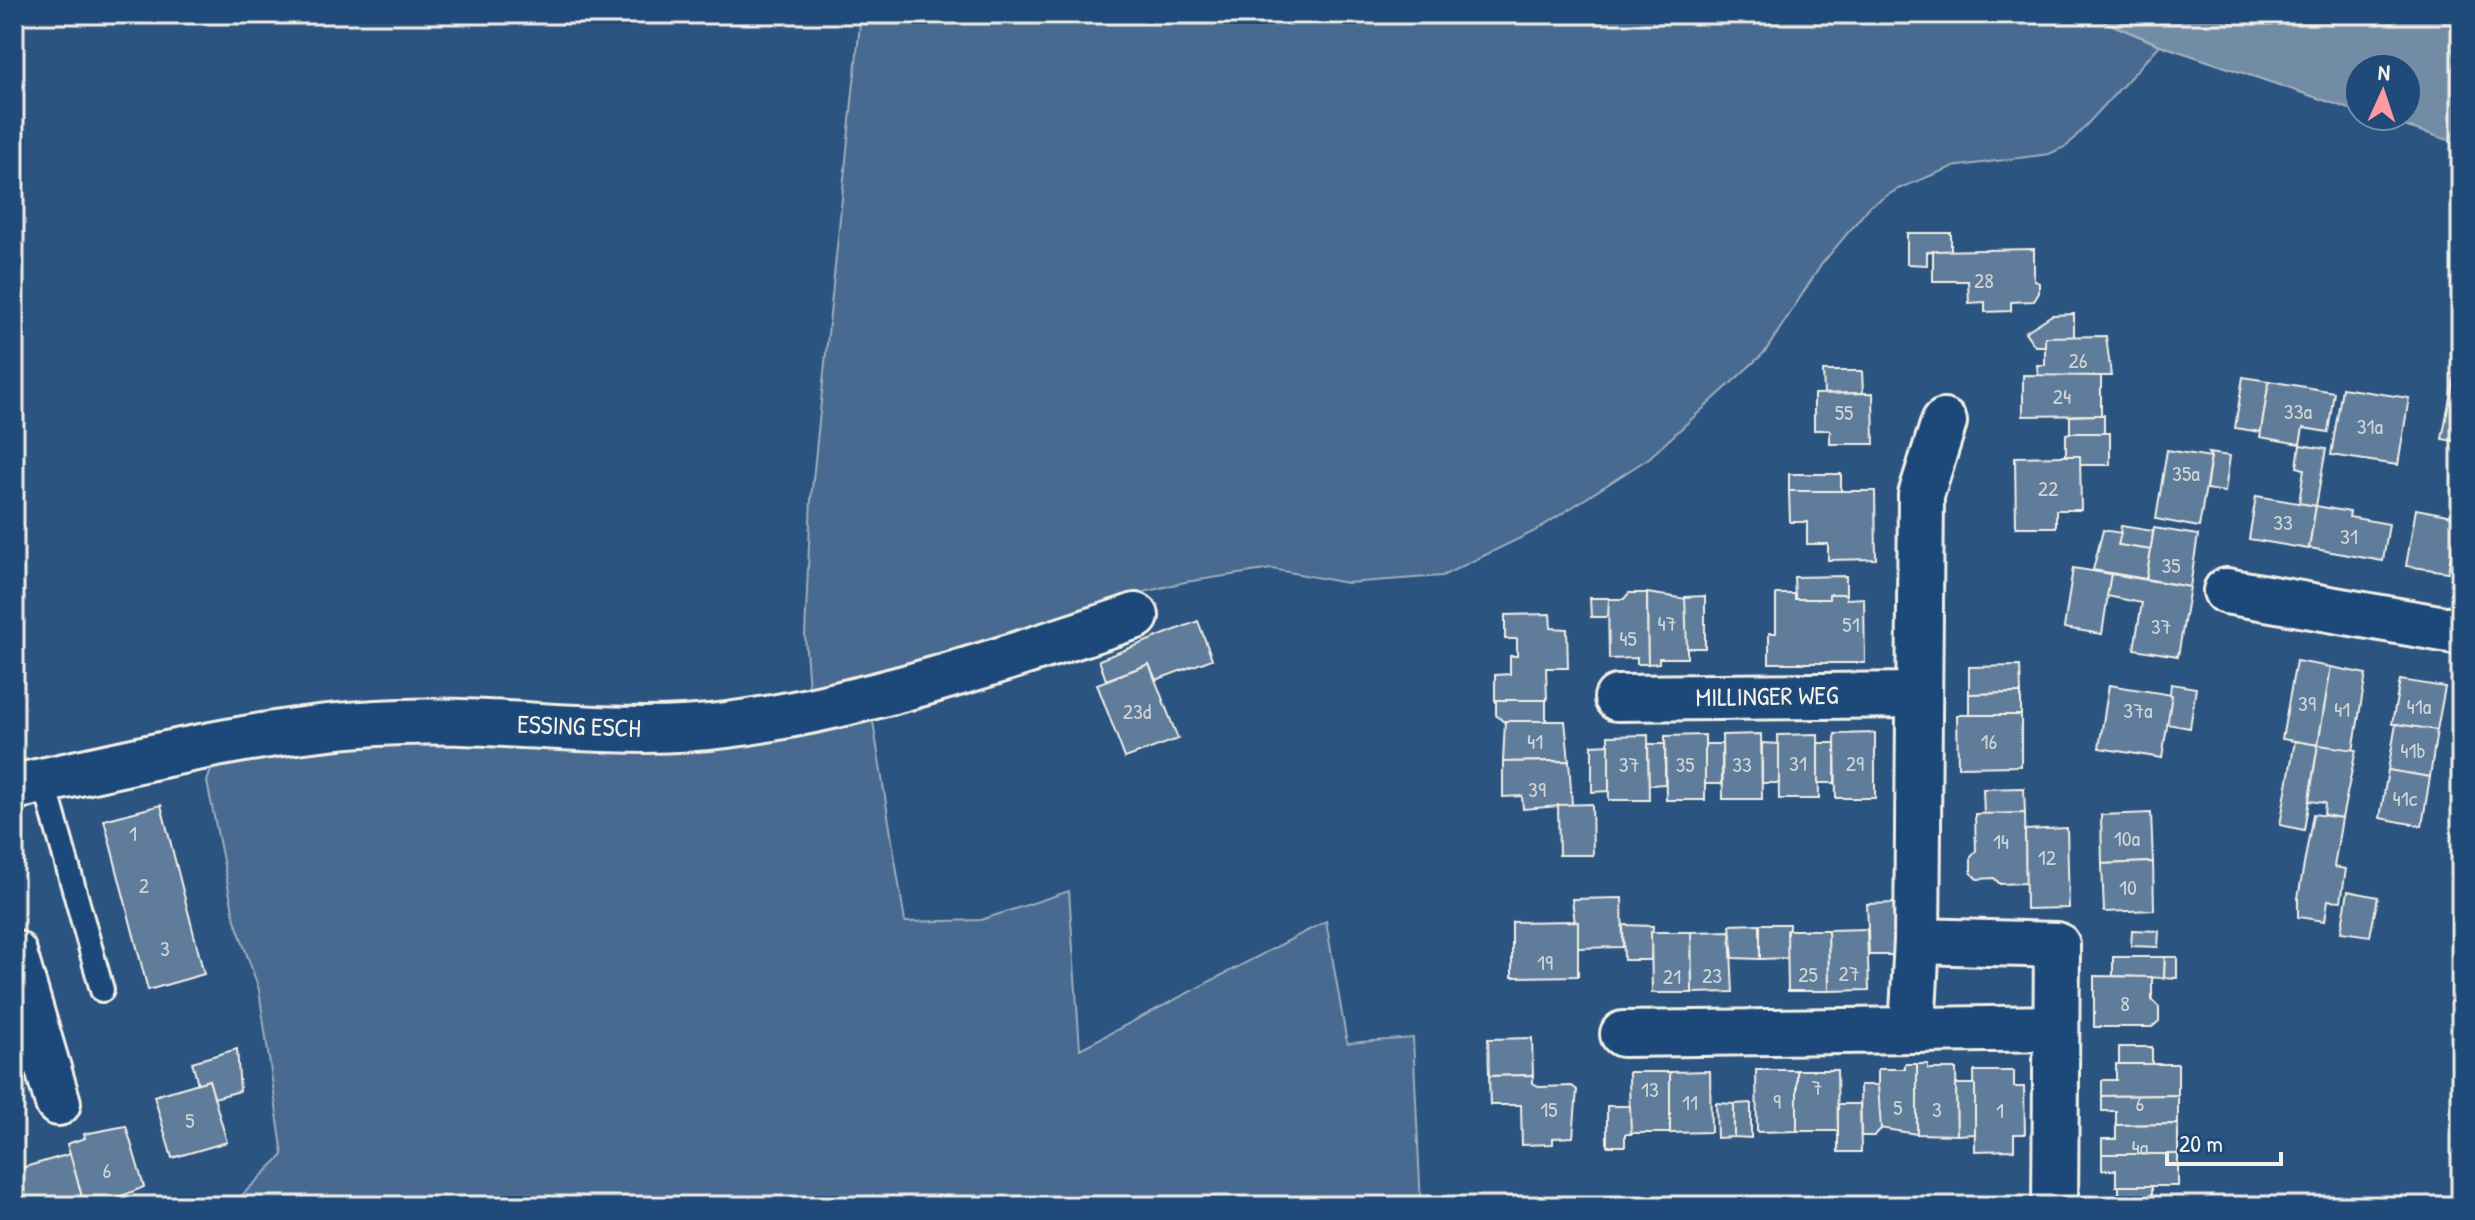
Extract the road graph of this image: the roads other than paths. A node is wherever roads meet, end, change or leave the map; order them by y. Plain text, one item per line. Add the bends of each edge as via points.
1 (1944, 422) dead end
2 (2226, 591) dead end
3 (1136, 616) dead end
4 (2461, 632) edge
5 (1918, 695) junction
6 (1617, 698) dead end
7 (29, 784) edge
8 (1917, 941) junction
9 (14, 953) edge
10 (102, 990) dead end
11 (2055, 1028) junction
12 (1912, 1030) junction
13 (1623, 1034) dead end
14 (58, 1103) dead end
15 (2055, 1206) edge

1 - 5 street via 1921,495
2 - 4 street
3 - 7 street, ESSING ESCH via 1005,660 725,725 378,722 273,733
5 - 6 street, MILLINGER WEG
5 - 8 street
7 - 10 lane
8 - 11 street via 2057,945
8 - 12 street
9 - 14 street
11 - 12 street
11 - 15 street
12 - 13 street

